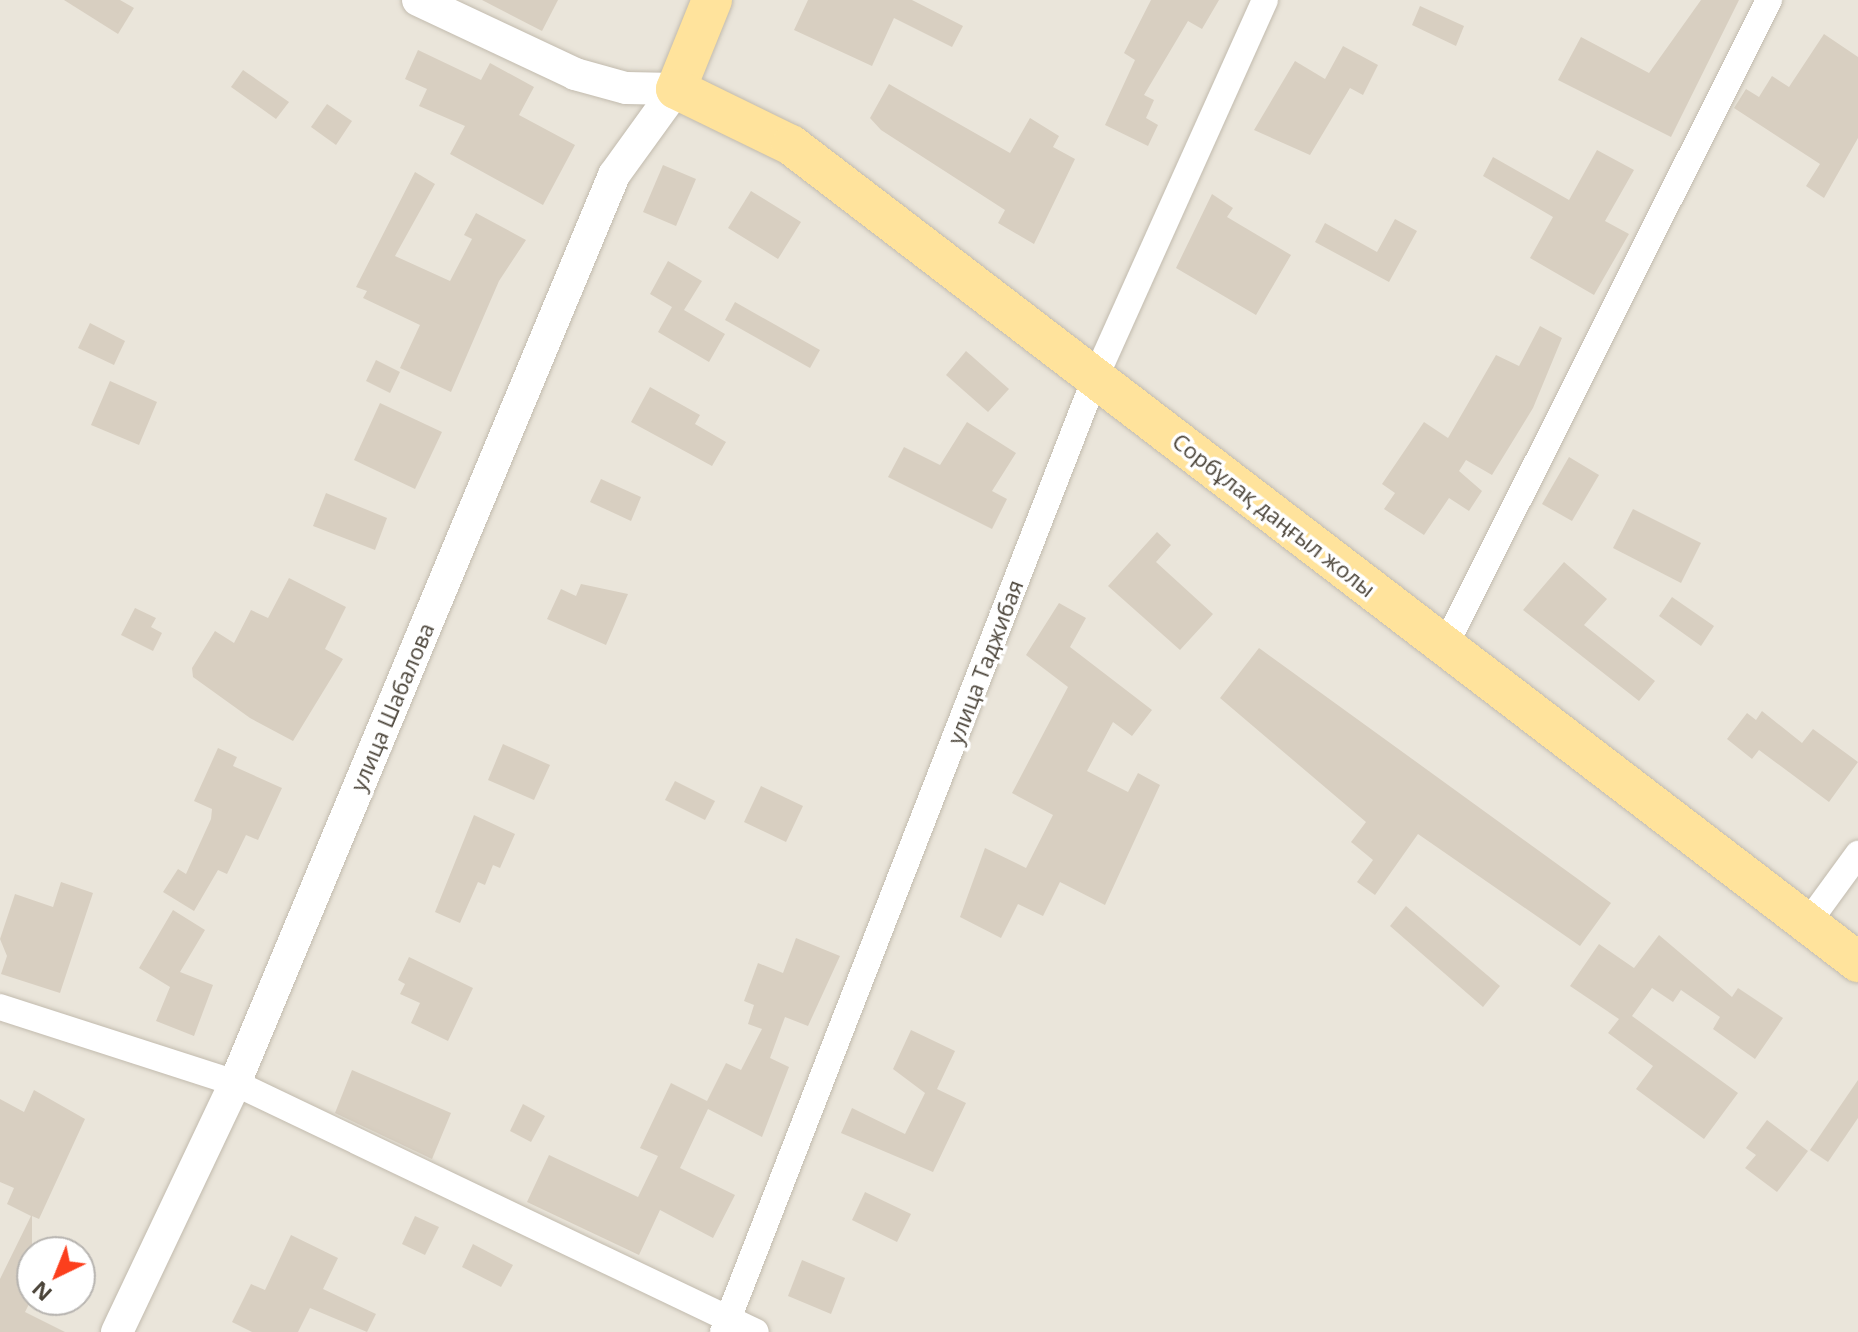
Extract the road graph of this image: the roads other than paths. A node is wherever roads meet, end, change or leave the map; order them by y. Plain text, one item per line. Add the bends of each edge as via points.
1 (418, 0) edge
2 (712, 0) edge
3 (1265, 0) edge
4 (1769, 0) edge
5 (676, 89) junction
6 (1096, 376) junction
7 (1444, 648) junction
8 (1858, 854) edge
9 (1807, 924) junction
10 (1858, 962) edge
11 (0, 1007) edge
12 (235, 1083) junction
13 (726, 1325) edge
14 (117, 1332) edge
15 (756, 1332) edge

1 - 5 street via 575,74 626,88
2 - 5 main road
3 - 6 street, улица Таджибая
4 - 7 street
5 - 6 main road, Сорбұлақ даңғыл жолы via 791,145
5 - 12 street, улица Шабалова via 614,175
6 - 7 main road, Сорбұлақ даңғыл жолы
6 - 13 street, улица Таджибая
7 - 9 main road, Сорбұлақ даңғыл жолы
8 - 9 street
9 - 10 main road, Сорбұлақ даңғыл жолы
11 - 12 street
12 - 13 street
12 - 14 street, улица Шабалова
13 - 15 street

